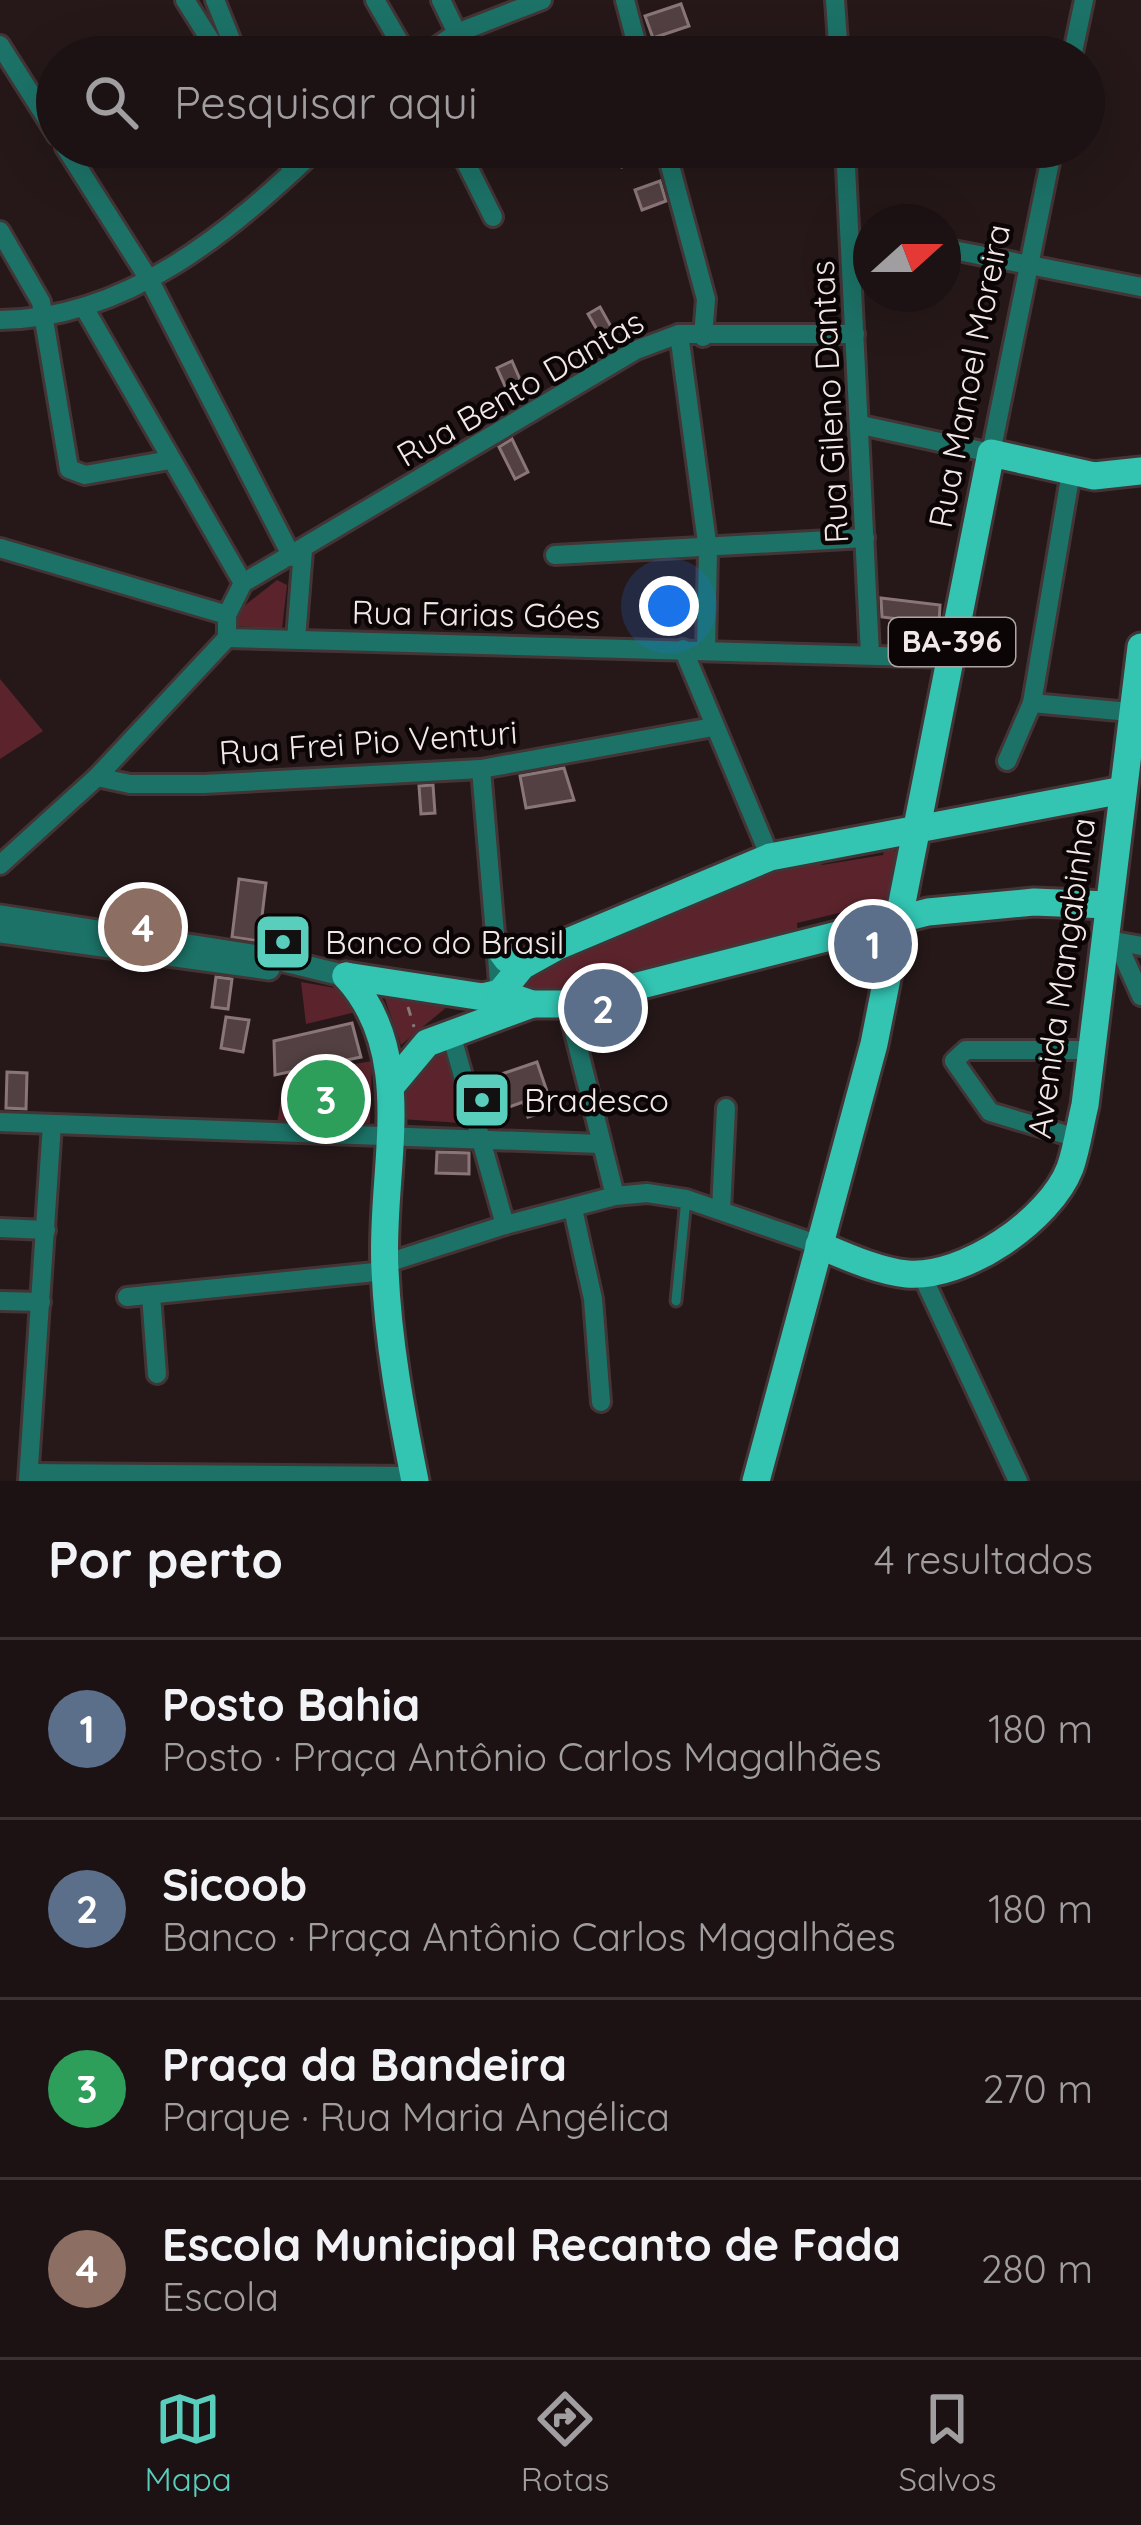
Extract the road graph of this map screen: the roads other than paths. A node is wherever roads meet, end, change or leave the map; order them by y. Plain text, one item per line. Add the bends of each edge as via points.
1 (185, 0) edge
2 (215, 0) edge
3 (375, 0) edge
4 (441, 0) edge
5 (542, 0) edge
6 (625, 0) edge
7 (835, 0) edge
8 (1084, 0) edge
9 (457, 33) junction
10 (208, 36) edge
11 (230, 36) edge
12 (396, 36) edge
13 (452, 36) edge
14 (634, 36) edge
15 (838, 36) edge
16 (1076, 36) edge
17 (0, 45) edge
18 (36, 102) edge
19 (77, 168) edge
20 (291, 168) edge
21 (296, 168) edge
22 (468, 168) edge
23 (671, 168) edge
24 (849, 168) edge
25 (1049, 168) edge
26 (293, 171) junction
27 (856, 204) edge
28 (493, 217) dead end
29 (0, 232) edge
30 (961, 251) edge
31 (1028, 264) junction
32 (150, 281) junction
33 (1141, 287) edge
34 (85, 308) junction
35 (856, 312) edge
36 (45, 318) junction
37 (0, 320) edge
38 (679, 334) junction
39 (855, 334) junction
40 (703, 337) junction
41 (861, 425) junction
42 (991, 453) junction
43 (170, 460) junction
44 (1141, 471) edge
45 (1071, 472) junction
46 (865, 538) junction
47 (0, 548) edge
48 (708, 550) junction
49 (297, 554) junction
50 (555, 555) dead end
51 (243, 583) junction
52 (227, 615) junction
53 (227, 638) junction
54 (296, 639) junction
55 (1141, 647) edge
56 (683, 649) junction
57 (706, 650) junction
58 (870, 654) junction
59 (949, 658) junction
60 (1032, 704) junction
61 (1137, 713) edge
62 (713, 727) junction
63 (1006, 760) dead end
64 (482, 769) junction
65 (97, 777) junction
66 (1123, 790) junction
67 (916, 832) junction
68 (770, 857) junction
69 (0, 865) edge
70 (1108, 905) junction
71 (0, 916) edge
72 (902, 919) junction
73 (0, 932) edge
74 (1110, 940) junction
75 (496, 944) junction
76 (1141, 946) edge
77 (288, 966) junction
78 (522, 966) junction
79 (346, 976) junction
80 (492, 995) junction
81 (1141, 996) edge
82 (532, 1004) junction
83 (567, 1004) junction
84 (439, 1037) junction
85 (1090, 1050) junction
86 (392, 1086) junction
87 (726, 1108) dead end
88 (0, 1122) edge
89 (52, 1124) junction
90 (389, 1136) junction
91 (479, 1138) junction
92 (1077, 1138) junction
93 (601, 1144) junction
94 (615, 1196) junction
95 (686, 1199) junction
96 (573, 1209) junction
97 (721, 1210) junction
98 (505, 1225) junction
99 (0, 1228) edge
100 (46, 1230) junction
101 (819, 1245) junction
102 (384, 1268) junction
103 (921, 1273) junction
104 (151, 1295) junction
105 (127, 1298) dead end
106 (0, 1301) edge
107 (676, 1301) dead end
108 (41, 1302) junction
109 (157, 1374) dead end
110 (601, 1402) dead end
111 (28, 1477) edge
112 (414, 1478) edge
113 (756, 1481) edge
114 (1018, 1481) edge

1 - 10 street
2 - 11 street
3 - 12 street
4 - 9 street
5 - 9 street
6 - 14 street
7 - 15 street
8 - 16 street
9 - 13 street
17 - 18 street
19 - 32 street
20 - 26 street
21 - 26 street
22 - 28 street
23 - 40 street via 706,299
24 - 27 street, Rua Gileno Dantas
25 - 31 street, Rua Manoel Moreira
26 - 32 street
29 - 36 street
30 - 31 street
31 - 33 street
31 - 42 street, Rua Manoel Moreira
32 - 34 street
32 - 49 street
34 - 36 street
34 - 43 street
35 - 39 street, Rua Gileno Dantas
36 - 37 street
36 - 43 street via 69,470 86,475
38 - 40 street, Rua Bento Dantas
38 - 48 street
38 - 49 street, Rua Bento Dantas via 562,392
39 - 40 street, Rua Bento Dantas
39 - 41 street, Rua Gileno Dantas
41 - 42 street
41 - 46 street, Rua Gileno Dantas
42 - 45 main road
42 - 59 main road, Rua Manoel Moreira / BA-396
43 - 51 street
44 - 45 main road
45 - 60 street
46 - 48 street
46 - 58 street, Rua Gileno Dantas
47 - 52 street
48 - 50 street
48 - 57 street
49 - 51 street, Rua Bento Dantas
49 - 54 street
51 - 52 street
52 - 53 street
53 - 54 street, Rua Farias Góes
53 - 65 street
54 - 56 street, Rua Farias Góes
55 - 61 main road, Avenida Mangabinha
56 - 57 street, Rua Farias Góes
56 - 62 street
57 - 58 street, Rua Farias Góes
58 - 59 street, Rua Farias Góes
59 - 67 main road, Rua Manoel Moreira / BA-396
60 - 61 street
60 - 63 street
61 - 66 main road, Avenida Mangabinha
62 - 64 street, Rua Frei Pio Venturi
62 - 68 street
64 - 65 street, Rua Frei Pio Venturi via 204,784
64 - 75 street
65 - 69 street
66 - 67 main road
66 - 70 main road, Avenida Mangabinha
67 - 68 main road
67 - 72 main road, BA-396
68 - 78 main road
70 - 72 main road via 992,904
70 - 74 main road, Avenida Mangabinha
71 - 77 street
72 - 83 main road
72 - 101 main road, BA-396
73 - 77 street via 243,968
74 - 76 street
74 - 81 street
74 - 85 main road, Avenida Mangabinha
75 - 78 main road
75 - 80 street
77 - 79 street
78 - 80 main road
79 - 80 main road
79 - 86 main road via 378,1026
80 - 82 main road
80 - 84 main road via 435,1029
82 - 83 main road
82 - 84 main road
83 - 93 street
84 - 86 main road
84 - 91 street
85 - 92 main road, Avenida Mangabinha
85 - 92 street via 966,1050 954,1061 990,1112
86 - 90 main road
87 - 97 street
88 - 89 street
89 - 90 street
89 - 100 street
90 - 91 street
90 - 102 main road
91 - 93 street
91 - 98 street
92 - 103 main road, Avenida Mangabinha via 1058,1191 1023,1227 985,1252
93 - 94 street
94 - 95 street
94 - 96 street
95 - 97 street
95 - 107 lane
96 - 98 street
96 - 110 street via 593,1299
97 - 101 street
98 - 102 street
99 - 100 street
100 - 108 street
101 - 103 main road
101 - 113 main road, BA-396
102 - 104 street
102 - 112 main road
103 - 114 street
104 - 105 street
104 - 109 street
106 - 108 street
108 - 111 street
111 - 112 street

